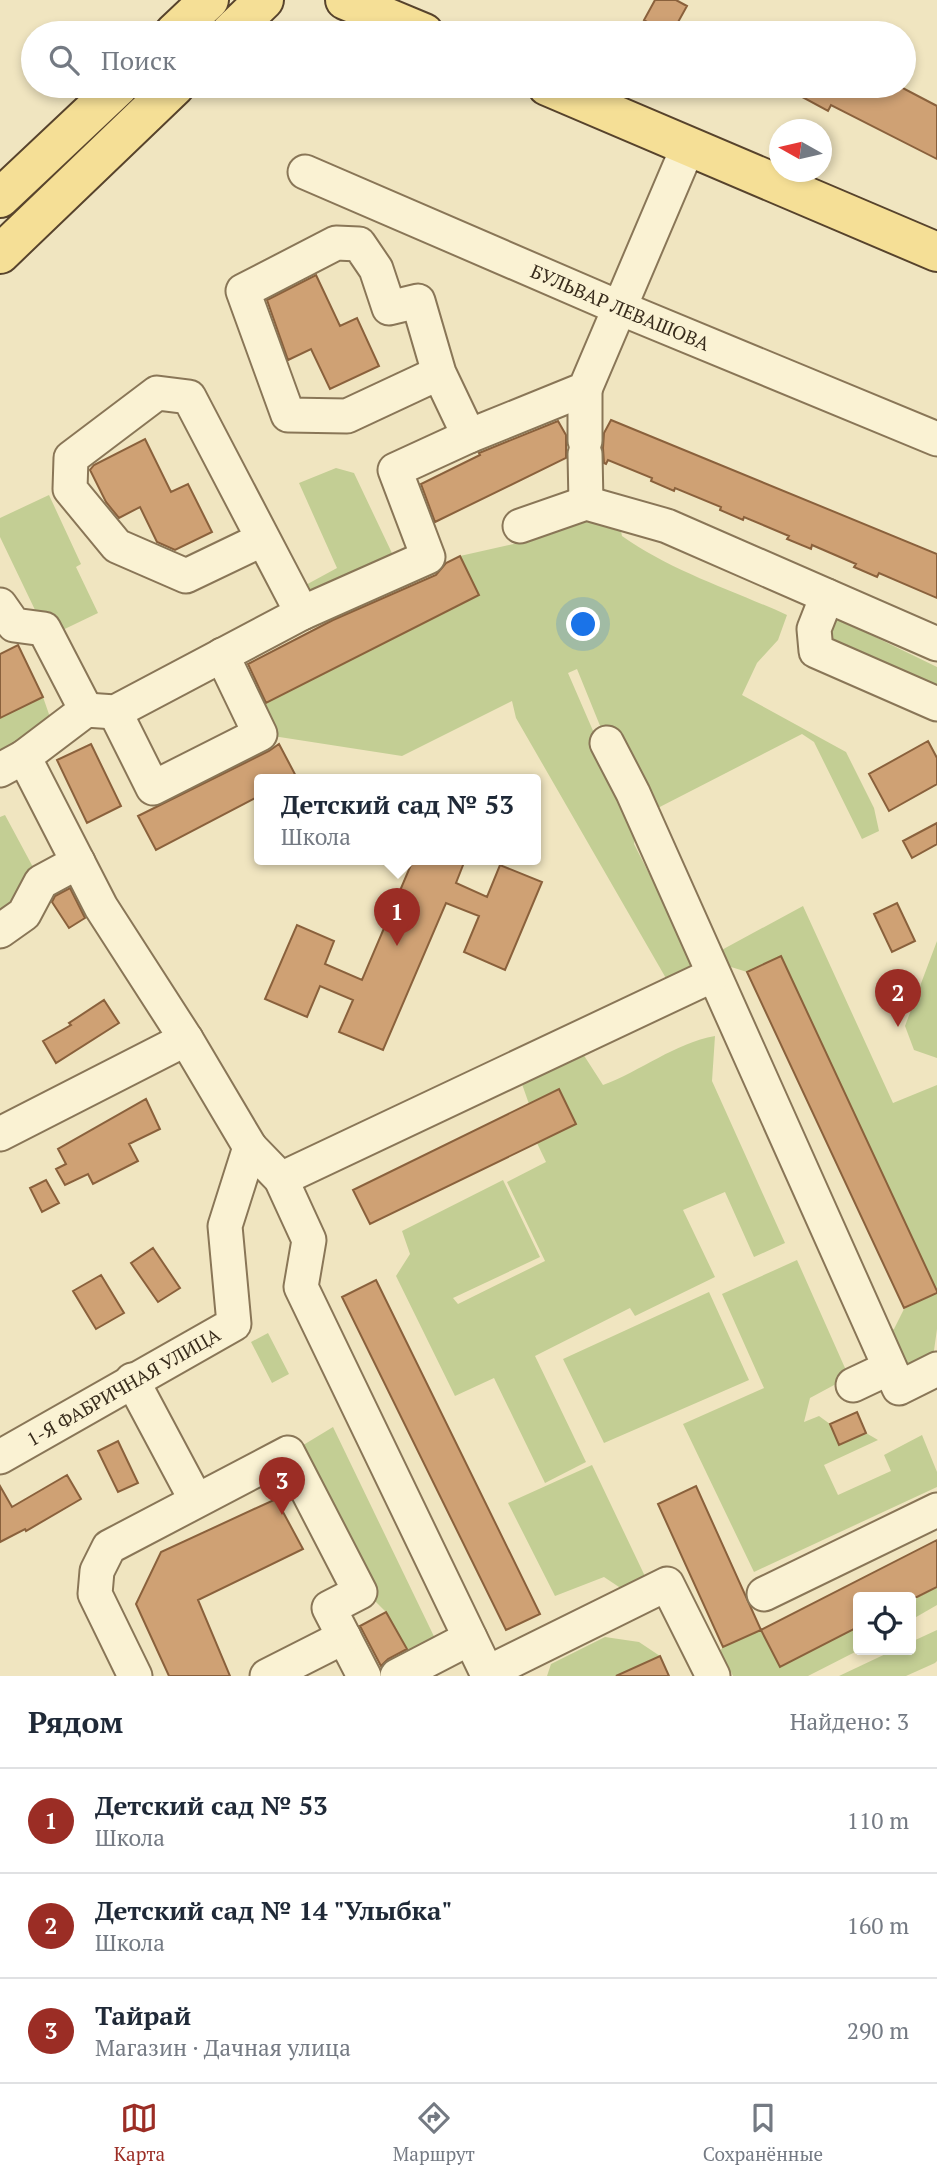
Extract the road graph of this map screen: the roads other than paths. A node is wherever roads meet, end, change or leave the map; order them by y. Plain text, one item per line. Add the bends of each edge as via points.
1 (209, 0) edge
2 (264, 0) edge
3 (345, 0) edge
4 (187, 21) edge
5 (242, 21) edge
6 (395, 21) edge
7 (106, 98) edge
8 (162, 98) edge
9 (575, 98) edge
10 (688, 147) junction
11 (305, 172) dead end
12 (0, 198) edge
13 (937, 252) edge
14 (0, 254) edge
15 (620, 308) junction
16 (439, 373) junction
17 (585, 389) junction
18 (468, 436) junction
19 (937, 439) edge
20 (586, 503) junction
21 (520, 526) dead end
22 (262, 539) junction
23 (827, 596) junction
24 (0, 605) edge
25 (302, 613) junction
26 (937, 644) edge
27 (222, 655) junction
28 (937, 704) edge
29 (100, 711) junction
30 (607, 743) dead end
31 (12, 764) edge
32 (78, 862) junction
33 (0, 931) edge
34 (713, 975) junction
35 (186, 1039) junction
36 (0, 1134) edge
37 (250, 1147) junction
38 (281, 1178) junction
39 (889, 1368) junction
40 (935, 1375) edge
41 (132, 1380) junction
42 (853, 1385) dead end
43 (0, 1457) edge
44 (196, 1500) junction
45 (937, 1510) edge
46 (764, 1594) dead end
47 (344, 1636) junction
48 (470, 1638) junction
49 (523, 1667) edge
50 (135, 1676) edge
51 (267, 1676) edge
52 (364, 1676) edge
53 (397, 1676) edge
54 (713, 1676) edge

1 - 4 main road
2 - 5 main road
3 - 6 main road
7 - 12 main road
8 - 14 main road
9 - 10 main road
10 - 13 main road
10 - 15 street
11 - 15 street, БУЛЬВАР ЛЕВАШОВА
15 - 17 street
15 - 19 street, БУЛЬВАР ЛЕВАШОВА
16 - 16 street via 418,301 389,308 376,269 359,244 337,243 243,291 288,415 347,416
16 - 18 street
17 - 18 street
17 - 20 street
18 - 25 street via 395,470 428,557
20 - 21 street
20 - 23 street via 667,527
22 - 22 street via 186,576 117,547 70,489 71,458 157,393 189,397
22 - 25 street
23 - 26 street
23 - 28 street via 814,629 816,651
24 - 29 street via 14,625 44,629
25 - 27 street
27 - 29 street
27 - 29 street via 260,734 153,788
29 - 31 street
30 - 34 street
31 - 32 street
32 - 33 street via 41,882 24,914
32 - 35 street via 101,907
34 - 38 street
34 - 39 street
35 - 36 street
35 - 37 street
37 - 38 street
37 - 41 street, 1-Я ФАБРИЧНАЯ УЛИЦА via 225,1226 234,1324
38 - 48 street via 309,1240 301,1287
39 - 40 street via 899,1388
39 - 42 street
41 - 43 street, 1-Я ФАБРИЧНАЯ УЛИЦА
41 - 44 street
44 - 47 street via 288,1453 360,1592 329,1608
44 - 50 street via 109,1547 97,1571 95,1594
45 - 46 street
47 - 51 street
47 - 52 street
48 - 49 street via 487,1673
48 - 53 street
49 - 54 street via 667,1584

